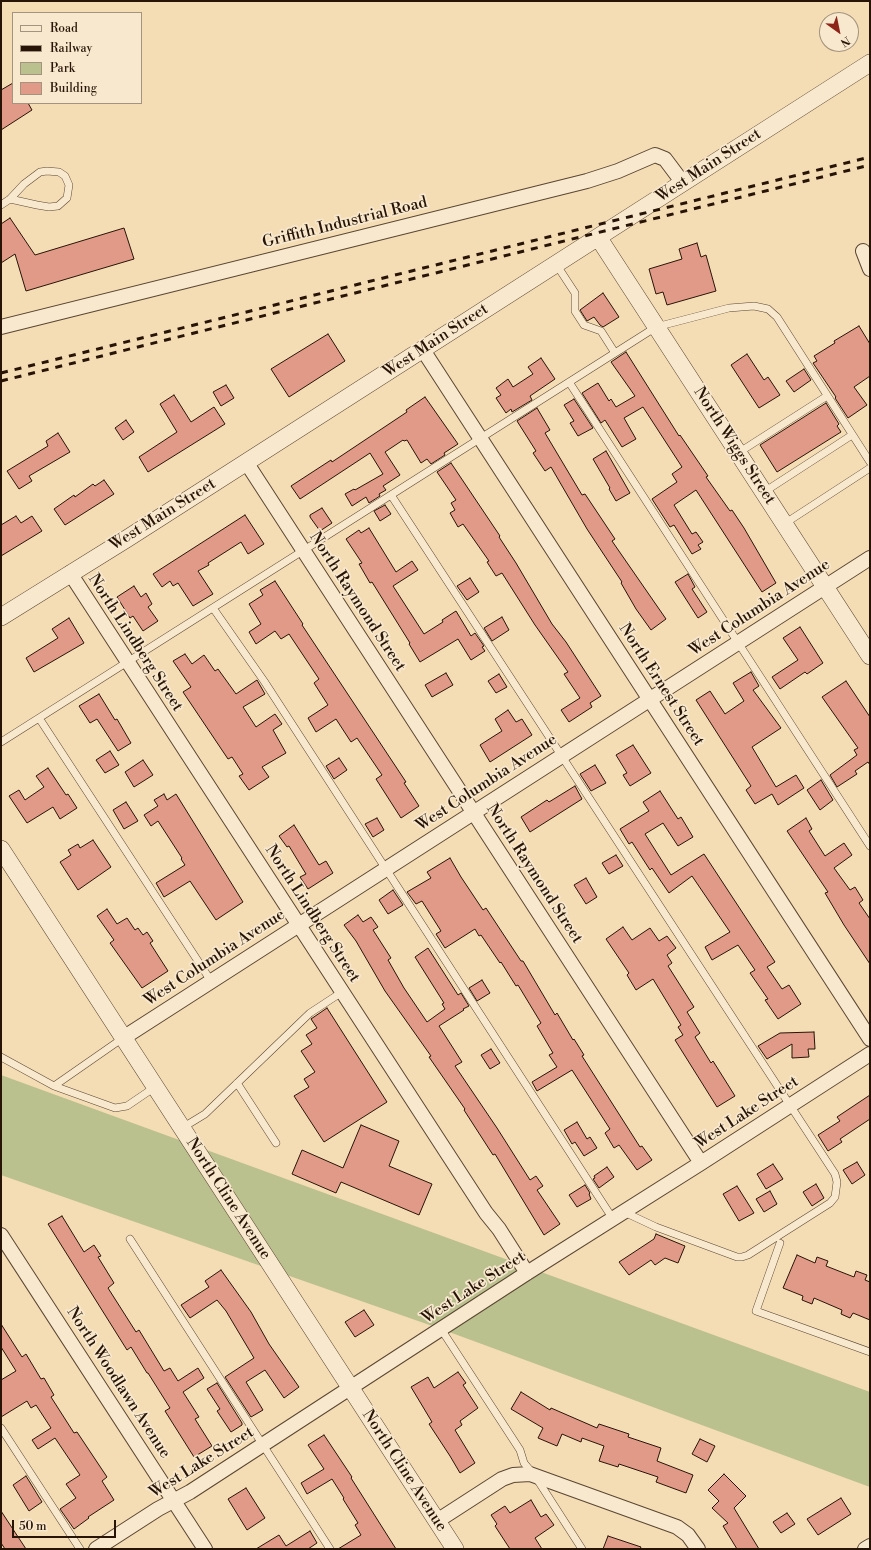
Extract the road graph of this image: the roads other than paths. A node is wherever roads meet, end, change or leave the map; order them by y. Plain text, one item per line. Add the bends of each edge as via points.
1 (870, 63) edge
2 (683, 183) junction
3 (10, 199) junction
4 (1, 205) edge
5 (598, 237) junction
6 (863, 251) dead end
7 (556, 264) junction
8 (870, 268) edge
9 (1, 327) edge
10 (656, 327) junction
11 (423, 350) junction
12 (615, 353) junction
13 (569, 382) junction
14 (827, 396) junction
15 (852, 435) junction
16 (480, 438) junction
17 (738, 453) junction
18 (246, 462) junction
19 (870, 462) edge
20 (870, 468) edge
21 (764, 492) junction
22 (391, 495) junction
23 (784, 524) junction
24 (304, 551) junction
25 (870, 558) edge
26 (70, 573) junction
27 (825, 587) junction
28 (213, 608) junction
29 (1, 617) edge
30 (738, 642) junction
31 (870, 656) edge
32 (128, 663) junction
33 (650, 699) junction
34 (40, 718) junction
35 (1, 742) edge
36 (562, 756) junction
37 (474, 812) junction
38 (870, 846) edge
39 (1, 849) edge
40 (386, 869) junction
41 (298, 925) junction
42 (211, 981) junction
43 (342, 992) junction
44 (123, 1038) junction
45 (870, 1039) edge
46 (870, 1054) edge
47 (1, 1057) edge
48 (237, 1084) junction
49 (54, 1086) junction
50 (156, 1087) junction
51 (790, 1106) junction
52 (182, 1128) junction
53 (276, 1143) dead end
54 (701, 1163) junction
55 (618, 1216) junction
56 (1, 1235) edge
57 (130, 1239) dead end
58 (780, 1243) dead end
59 (527, 1273) junction
60 (441, 1329) junction
61 (870, 1352) edge
62 (351, 1388) junction
63 (1, 1428) edge
64 (262, 1445) junction
65 (535, 1476) junction
66 (174, 1500) junction
67 (437, 1521) junction
68 (870, 1546) edge
69 (80, 1549) edge
70 (96, 1549) edge
71 (206, 1549) edge
72 (330, 1549) edge
73 (455, 1549) edge
74 (582, 1549) edge
75 (698, 1549) edge
76 (866, 1549) edge

1 - 2 street, West Main Street
2 - 5 street, West Main Street
2 - 9 street, Griffith Industrial Road via 665,159 655,155 587,181
3 - 3 lane via 49,207 58,206 67,198 69,185 65,176 59,172 40,172
3 - 4 lane
5 - 7 street, West Main Street
5 - 10 street, North Wiggs Street
6 - 8 street
7 - 11 street, West Main Street
7 - 12 lane via 575,293 575,311 581,321 584,325 601,332
10 - 12 lane
10 - 14 lane via 729,308 754,306 768,310 777,317
10 - 17 street, North Wiggs Street
11 - 16 street, North Ernest Street
11 - 18 street, West Main Street
12 - 13 lane
13 - 16 lane
13 - 30 lane
14 - 15 lane
14 - 17 lane
15 - 19 lane
15 - 21 lane
16 - 22 lane
16 - 33 street, North Ernest Street
17 - 21 street, North Wiggs Street
18 - 24 street, North Raymond Street
18 - 26 street, West Main Street
20 - 23 lane
21 - 23 street, North Wiggs Street
22 - 24 lane
22 - 36 lane
23 - 27 street, North Wiggs Street
24 - 28 lane
24 - 37 street, North Raymond Street
25 - 27 street, West Columbia Avenue
26 - 29 street, West Main Street
26 - 32 street, North Lindberg Street
27 - 30 street, West Columbia Avenue
27 - 31 street, North Wiggs Street
28 - 32 lane
28 - 40 lane via 264,681
30 - 33 street, West Columbia Avenue
30 - 38 lane
32 - 34 lane
32 - 41 street, North Lindberg Street
33 - 36 street, West Columbia Avenue
33 - 45 street, North Ernest Street
34 - 35 lane
34 - 42 lane
36 - 37 street, West Columbia Avenue
36 - 51 lane
37 - 40 street, West Columbia Avenue
37 - 54 street, North Raymond Street
39 - 44 street, North Cline Avenue
40 - 41 street, West Columbia Avenue
40 - 55 lane
41 - 42 street, West Columbia Avenue
41 - 43 street, North Lindberg Street
42 - 44 street, West Columbia Avenue
43 - 48 lane via 310,1013
43 - 59 street, North Lindberg Street
44 - 49 lane
44 - 50 street, North Cline Avenue
46 - 51 street, West Lake Street
47 - 49 lane
48 - 52 lane via 205,1114
48 - 53 lane
49 - 50 lane via 115,1108 126,1106
50 - 52 street, North Cline Avenue
51 - 54 street, West Lake Street
51 - 55 lane via 835,1174 837,1190 830,1203 742,1257
52 - 62 street, North Cline Avenue
54 - 55 street, West Lake Street
55 - 59 street, West Lake Street
56 - 66 street, North Woodlawn Avenue
57 - 64 lane
58 - 61 lane via 756,1311
59 - 60 street, West Lake Street
60 - 62 street, West Lake Street
60 - 65 lane via 520,1450 524,1463
62 - 64 street, West Lake Street
62 - 67 street, North Cline Avenue
63 - 69 lane
64 - 66 street, West Lake Street
64 - 72 lane
65 - 67 street via 520,1474 508,1477
65 - 74 lane
65 - 75 street via 677,1527 688,1535
66 - 70 street, West Lake Street
66 - 71 street, North Woodlawn Avenue
67 - 73 street, North Cline Avenue
68 - 76 street

